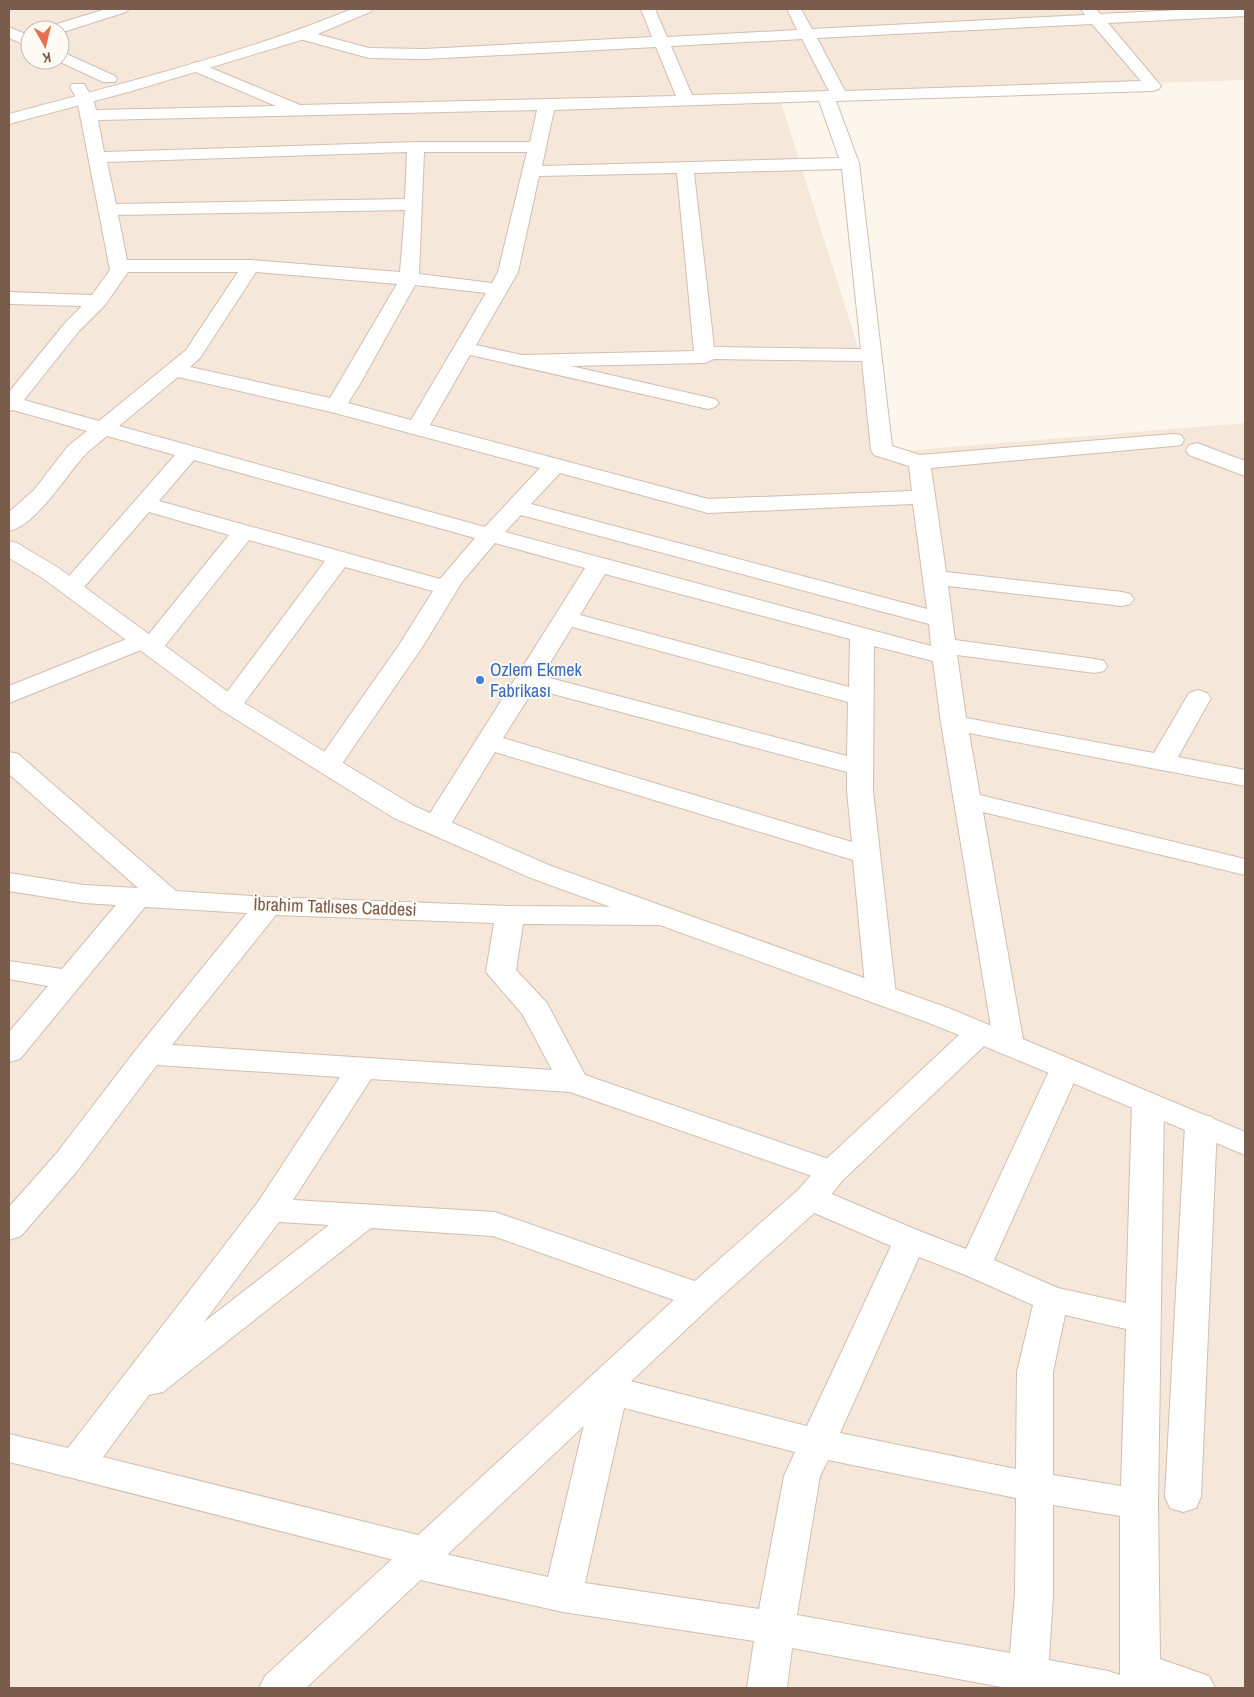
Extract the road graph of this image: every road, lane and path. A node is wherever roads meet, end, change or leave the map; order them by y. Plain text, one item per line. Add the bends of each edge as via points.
1 (121, 9) edge
2 (334, 9) edge
3 (365, 9) edge
4 (648, 9) edge
5 (794, 9) edge
6 (1245, 10) edge
7 (1217, 12) junction
8 (1092, 13) edge
9 (70, 25) edge
10 (936, 26) junction
11 (1230, 28) dead end
12 (9, 32) edge
13 (806, 33) junction
14 (302, 35) junction
15 (1130, 35) dead end
16 (1111, 36) junction
17 (1092, 37) dead end
18 (20, 38) edge
19 (662, 41) junction
20 (956, 42) dead end
21 (70, 61) edge
22 (197, 67) junction
23 (109, 79) junction
24 (833, 97) junction
25 (84, 100) junction
26 (686, 101) junction
27 (547, 105) junction
28 (9, 106) edge
29 (300, 110) junction
30 (9, 119) edge
31 (537, 147) junction
32 (416, 148) junction
33 (97, 157) junction
34 (850, 163) junction
35 (685, 168) junction
36 (532, 171) junction
37 (414, 204) junction
38 (108, 210) junction
39 (119, 266) junction
40 (251, 266) junction
41 (409, 279) junction
42 (498, 289) junction
43 (9, 298) edge
44 (98, 301) junction
45 (464, 348) junction
46 (705, 352) junction
47 (870, 355) junction
48 (520, 360) junction
49 (175, 370) junction
50 (708, 403) dead end
51 (9, 404) edge
52 (335, 406) junction
53 (418, 427) junction
54 (105, 429) junction
55 (1173, 440) dead end
56 (1197, 450) dead end
57 (190, 452) junction
58 (919, 462) junction
59 (556, 464) junction
60 (1245, 469) edge
61 (924, 497) junction
62 (145, 504) junction
63 (516, 507) junction
64 (9, 524) edge
65 (244, 531) junction
66 (491, 534) junction
67 (9, 548) edge
68 (340, 558) junction
69 (599, 564) junction
70 (935, 578) junction
71 (71, 588) junction
72 (447, 588) junction
73 (1122, 599) dead end
74 (565, 618) junction
75 (941, 620) junction
76 (862, 634) junction
77 (147, 644) junction
78 (945, 651) junction
79 (1095, 666) dead end
80 (527, 680) junction
81 (9, 695) edge
82 (861, 698) junction
83 (1198, 698) dead end
84 (230, 705) junction
85 (954, 723) junction
86 (488, 742) junction
87 (9, 760) edge
88 (1162, 762) junction
89 (328, 765) junction
90 (860, 767) junction
91 (1245, 778) edge
92 (967, 800) junction
93 (436, 826) junction
94 (866, 855) junction
95 (1245, 867) edge
96 (9, 882) edge
97 (139, 896) junction
98 (168, 899) junction
99 (268, 906) junction
100 (510, 915) junction
101 (662, 916) junction
102 (9, 970) edge
103 (68, 980) junction
104 (881, 995) junction
105 (994, 1039) junction
106 (9, 1052) edge
107 (149, 1054) junction
108 (362, 1068) junction
109 (1065, 1069) junction
110 (573, 1082) junction
111 (1148, 1104) junction
112 (1201, 1126) junction
113 (1245, 1144) edge
114 (832, 1172) junction
115 (810, 1198) junction
116 (270, 1210) junction
117 (364, 1216) junction
118 (9, 1228) edge
119 (910, 1240) junction
120 (975, 1265) junction
121 (700, 1296) junction
122 (1051, 1299) junction
123 (1143, 1320) junction
124 (606, 1389) junction
125 (122, 1405) junction
126 (817, 1443) junction
127 (9, 1448) edge
128 (76, 1465) junction
129 (1034, 1487) junction
130 (1183, 1497) dead end
131 (1139, 1504) junction
132 (421, 1558) junction
133 (563, 1596) junction
134 (775, 1628) junction
135 (1027, 1681) edge
136 (1129, 1682) edge
137 (279, 1688) edge
138 (767, 1688) edge
139 (1196, 1688) edge

1 - 9 street
2 - 23 street
3 - 14 street
4 - 19 street
5 - 13 street
6 - 7 street
7 - 8 street
7 - 11 street via 1231,25
8 - 10 street
8 - 16 street
10 - 13 street
10 - 20 street via 948,40
12 - 18 street
13 - 19 street
13 - 24 street
14 - 19 street via 369,53 424,54
14 - 22 street
15 - 16 street
16 - 17 street
16 - 24 street via 1153,86
19 - 26 street
21 - 23 street
22 - 25 street
22 - 29 street
23 - 25 street
24 - 26 street
24 - 34 street
25 - 28 street
25 - 29 street
25 - 30 street
25 - 33 street
26 - 27 street
27 - 29 street
27 - 31 street
31 - 32 street
31 - 36 street
32 - 33 street
32 - 37 street
33 - 38 street
34 - 35 street
34 - 47 street
35 - 36 street
35 - 46 street
36 - 42 street via 508,272
37 - 38 street
37 - 41 street
38 - 39 street
39 - 40 street
39 - 44 street via 120,270
40 - 41 street
40 - 49 street via 193,354
41 - 42 street
41 - 52 street
42 - 45 street
43 - 44 street
44 - 51 street via 72,327
45 - 48 street
45 - 53 street
46 - 47 street
46 - 48 street via 705,357
47 - 58 street via 882,450
48 - 50 street
49 - 52 street
49 - 54 street
51 - 54 street
52 - 53 street
53 - 59 street
54 - 57 street
54 - 64 street via 76,451 42,495
55 - 58 street
56 - 60 street
57 - 62 street
57 - 66 street
58 - 61 street
59 - 61 street via 708,506
59 - 63 street
61 - 70 street
62 - 65 street
62 - 71 street
63 - 66 street
63 - 75 street
65 - 68 street
65 - 77 street
66 - 69 street
66 - 72 street
67 - 71 street
68 - 72 street
68 - 84 street
69 - 74 street
69 - 76 street
70 - 73 street
70 - 75 street
71 - 77 street
72 - 89 street
74 - 80 street
74 - 82 street
75 - 78 street
76 - 78 street
76 - 82 street
77 - 81 street
77 - 84 street
78 - 79 street
78 - 85 street
80 - 86 street
80 - 90 street
82 - 90 street
83 - 88 street
84 - 89 street
85 - 88 street
85 - 92 street
86 - 93 street
86 - 94 street
87 - 98 street
88 - 91 street
89 - 93 street via 404,812
90 - 94 street
92 - 95 street
92 - 105 street
93 - 101 street via 541,872
94 - 104 street
96 - 97 street, İbrahim Tatlıses Caddesi via 84,894
97 - 98 street, İbrahim Tatlıses Caddesi
97 - 103 street
98 - 99 street, İbrahim Tatlıses Caddesi
99 - 100 street, İbrahim Tatlıses Caddesi
99 - 107 street
100 - 101 street, İbrahim Tatlıses Caddesi
100 - 110 street via 501,972 536,1010
101 - 104 street
102 - 103 street
103 - 106 street
104 - 105 street
105 - 109 street
105 - 114 street
107 - 108 street
107 - 118 street via 67,1162
108 - 110 street
108 - 116 street
109 - 111 street
109 - 120 street
110 - 114 street
111 - 112 street
111 - 123 street
112 - 113 street
112 - 130 street
114 - 115 street
115 - 119 street
115 - 121 street
116 - 117 street
116 - 125 street
117 - 121 street via 494,1224
117 - 125 street
119 - 120 street
119 - 126 street
120 - 122 street
121 - 124 street
122 - 123 street
122 - 129 street via 1035,1372
123 - 131 street
124 - 126 street
124 - 132 street
124 - 133 street
125 - 128 street
126 - 129 street
126 - 134 street via 802,1476
127 - 128 street
128 - 132 street
129 - 131 street
129 - 135 street via 1034,1594
131 - 136 street
132 - 133 street
132 - 137 street
133 - 134 street
134 - 135 street
134 - 138 street
135 - 136 street
136 - 139 street

